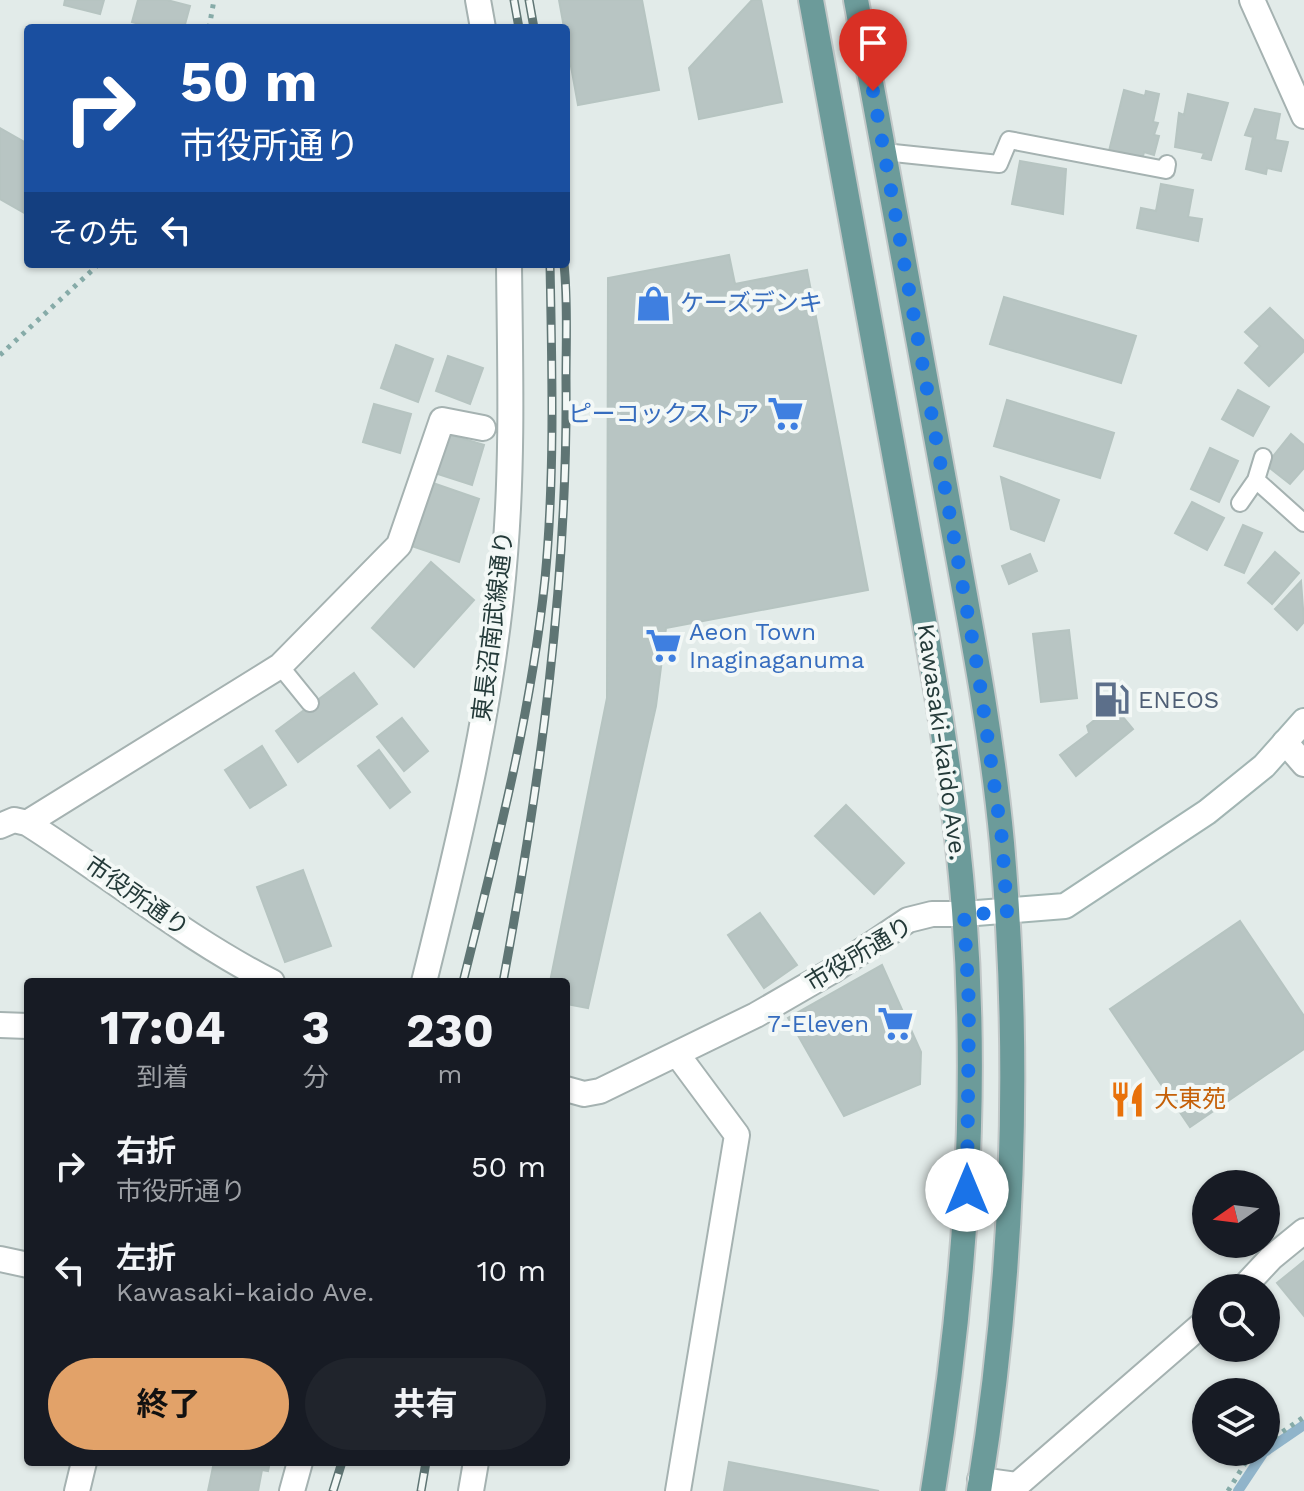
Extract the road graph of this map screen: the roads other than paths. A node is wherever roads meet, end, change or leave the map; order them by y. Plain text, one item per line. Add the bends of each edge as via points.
1 (478, 0) edge
2 (811, 0) edge
3 (856, 0) edge
4 (1252, 0) edge
5 (482, 24) edge
6 (1304, 116) edge
7 (884, 152) junction
8 (1167, 164) dead end
9 (509, 268) edge
10 (483, 428) dead end
11 (1263, 457) dead end
12 (1256, 480) junction
13 (1240, 503) dead end
14 (1304, 523) edge
15 (280, 666) junction
16 (310, 703) dead end
17 (1304, 721) edge
18 (1285, 742) junction
19 (1304, 764) edge
20 (27, 823) junction
21 (0, 826) edge
22 (1007, 913) junction
23 (964, 914) junction
24 (264, 978) edge
25 (425, 978) edge
26 (0, 1025) edge
27 (24, 1026) edge
28 (677, 1054) junction
29 (570, 1090) edge
30 (1304, 1231) edge
31 (0, 1259) edge
32 (24, 1264) edge
33 (1256, 1274) edge
34 (1192, 1333) edge
35 (83, 1466) edge
36 (299, 1466) edge
37 (475, 1466) edge
38 (980, 1486) edge
39 (77, 1491) edge
40 (292, 1491) edge
41 (471, 1491) edge
42 (678, 1491) edge
43 (933, 1491) edge

1 - 5 street
2 - 23 main road, Kawasaki-kaido Ave. via 933,672
3 - 7 main road, Kawasaki-kaido Ave.
4 - 6 street
7 - 8 lane via 999,164 1009,140 1166,170
7 - 22 main road, Kawasaki-kaido Ave. via 978,671
9 - 25 street, 東長沼南武線通り via 512,423 498,616 485,707
10 - 15 street via 442,420 399,545
11 - 12 lane
12 - 13 lane
12 - 14 lane
15 - 16 lane
15 - 20 street
17 - 18 street, 市役所通り
18 - 19 street
18 - 22 street, 市役所通り via 1207,812 1065,906
20 - 21 street via 14,820
20 - 24 street, 市役所通り via 223,957
22 - 23 street, 市役所通り
22 - 38 main road, Kawasaki-kaido Ave. via 1011,1202 996,1386
23 - 28 street, 市役所通り via 908,920 832,971
23 - 43 main road, Kawasaki-kaido Ave. via 969,1005 967,1190 960,1303
26 - 27 street
28 - 29 street, 市役所通り via 600,1091
28 - 42 street via 737,1135
30 - 33 street
31 - 32 street
34 - 38 street via 1017,1485
35 - 39 street
36 - 40 street
37 - 41 street

